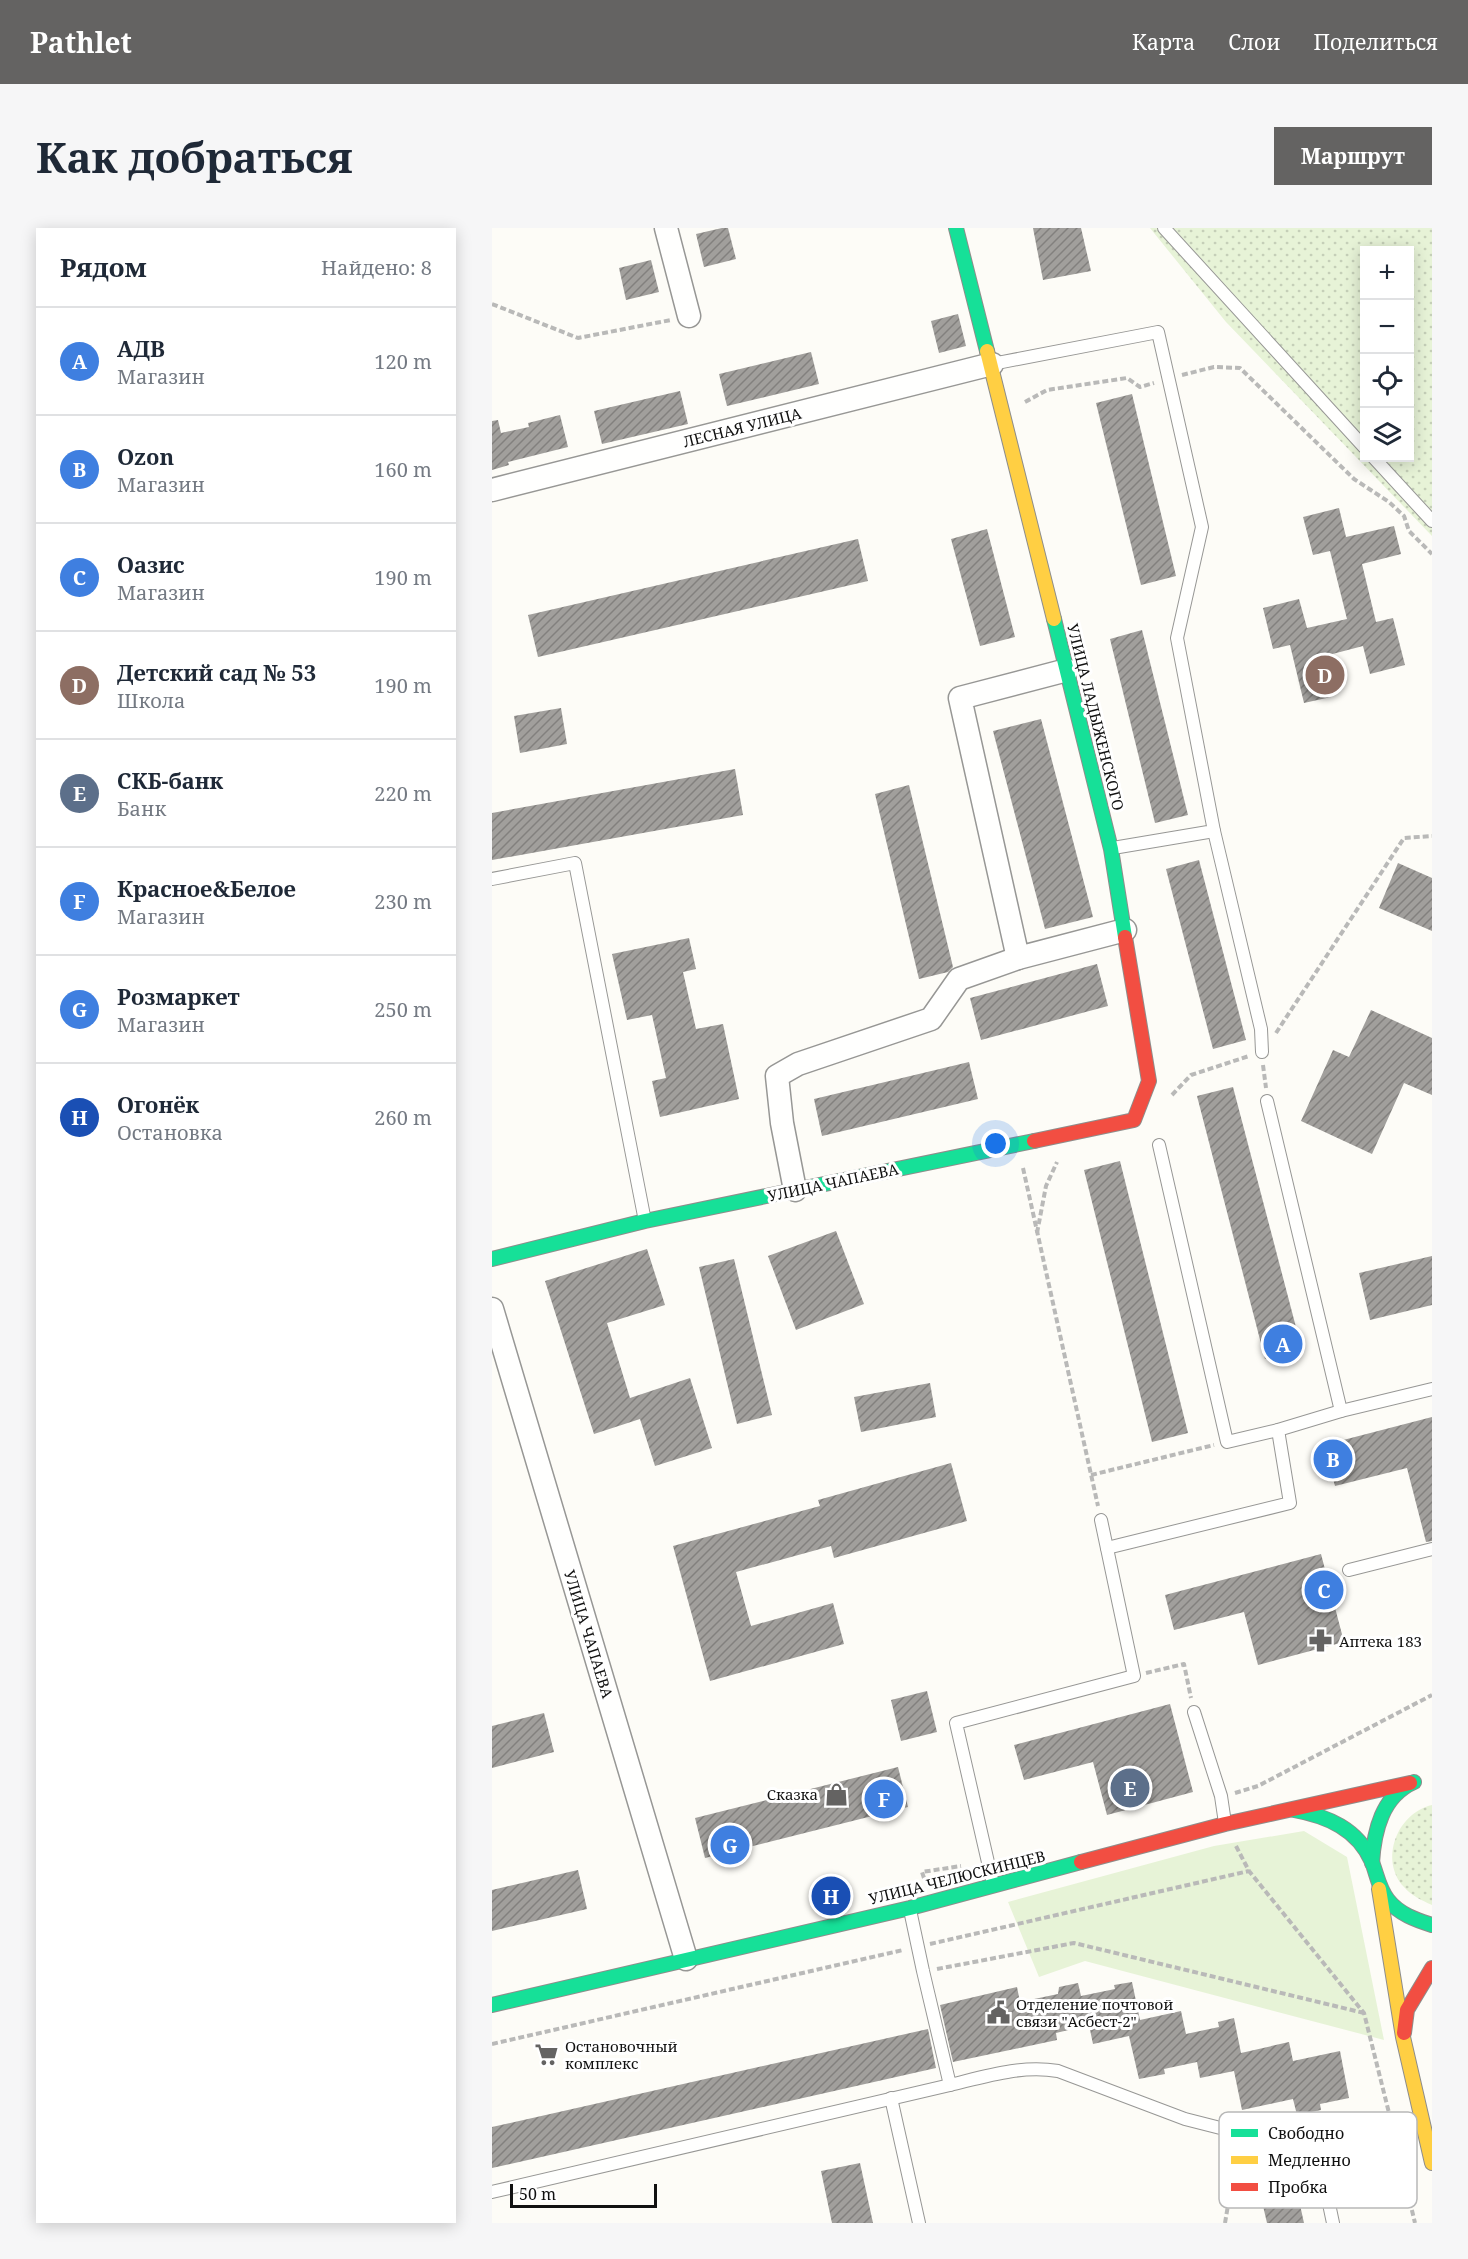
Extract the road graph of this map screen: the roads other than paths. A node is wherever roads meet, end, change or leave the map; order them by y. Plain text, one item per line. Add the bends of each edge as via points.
1 (666, 228) edge
2 (956, 228) edge
3 (1164, 228) edge
4 (689, 316) road end
5 (992, 364) junction
6 (1360, 442) edge
7 (1378, 462) edge
8 (492, 490) edge
9 (1432, 521) edge
10 (1068, 670) junction
11 (1214, 831) junction
12 (1111, 849) junction
13 (492, 879) edge
14 (1125, 930) junction
15 (1018, 958) junction
16 (1262, 1052) road end
17 (1149, 1081) joint
18 (1267, 1101) road end
19 (1014, 1144) junction
20 (1159, 1145) dead end
21 (1022, 1161) road end
22 (795, 1190) junction
23 (645, 1221) junction
24 (492, 1259) edge
25 (492, 1309) edge
26 (1432, 1389) edge
27 (1341, 1411) junction
28 (1278, 1430) junction
29 (1101, 1520) road end
30 (1107, 1548) junction
31 (1432, 1550) edge
32 (1349, 1570) dead end
33 (1194, 1712) road end
34 (1427, 1777) dead end
35 (1410, 1783) junction
36 (1289, 1809) junction
37 (1225, 1824) junction
38 (1372, 1863) junction
39 (994, 1886) junction
40 (1379, 1889) junction
41 (910, 1908) junction
42 (1432, 1925) edge
43 (686, 1959) junction
44 (1432, 1968) edge
45 (492, 2006) edge
46 (1403, 2037) junction
47 (950, 2085) junction
48 (891, 2098) junction
49 (1422, 2119) junction
50 (1417, 2121) edge
51 (1219, 2128) edge
52 (1432, 2163) edge
53 (492, 2192) edge
54 (1329, 2208) edge
55 (919, 2223) edge
56 (1332, 2223) edge

1 - 4 street
2 - 5 street, УЛИЦА ЛАДЫЖЕНСКОГО
3 - 6 lane
5 - 8 street, ЛЕСНАЯ УЛИЦА
5 - 10 street, УЛИЦА ЛАДЫЖЕНСКОГО
5 - 11 lane via 1158,332 1202,527 1177,638
7 - 9 lane
10 - 12 street, УЛИЦА ЛАДЫЖЕНСКОГО
10 - 15 street via 960,698
11 - 12 lane
11 - 16 lane via 1261,1029
12 - 14 street, УЛИЦА ЛАДЫЖЕНСКОГО
13 - 23 lane via 575,863
14 - 15 street
14 - 17 street, УЛИЦА ЛАДЫЖЕНСКОГО
15 - 22 street via 959,979 931,1019 798,1064 777,1076
17 - 19 street, УЛИЦА ЧАПАЕВА via 1134,1120
18 - 27 lane
19 - 21 lane
19 - 22 street, УЛИЦА ЧАПАЕВА
20 - 28 lane via 1227,1442
22 - 23 street, УЛИЦА ЧАПАЕВА
23 - 24 street, УЛИЦА ЧАПАЕВА
25 - 43 street, УЛИЦА ЧАПАЕВА
26 - 27 lane
27 - 28 lane
28 - 30 lane via 1290,1503
29 - 30 lane
30 - 39 lane via 1134,1676 956,1723
31 - 32 lane
33 - 37 lane via 1221,1796
34 - 35 street, УЛИЦА ЧЕЛЮСКИНЦЕВ
35 - 36 street, УЛИЦА ЧЕЛЮСКИНЦЕВ
35 - 38 street via 1390,1800 1380,1817 1373,1838
36 - 37 street, УЛИЦА ЧЕЛЮСКИНЦЕВ
36 - 38 street via 1339,1823 1365,1847
37 - 39 street, УЛИЦА ЧЕЛЮСКИНЦЕВ
38 - 40 street
39 - 41 street, УЛИЦА ЧЕЛЮСКИНЦЕВ
40 - 42 street via 1394,1907
40 - 46 street
41 - 43 street, УЛИЦА ЧЕЛЮСКИНЦЕВ
41 - 47 lane
43 - 45 street, УЛИЦА ЧЕЛЮСКИНЦЕВ
44 - 46 street via 1407,2010
46 - 49 street
47 - 48 lane
47 - 51 lane via 1010,2070 1052,2070
48 - 53 lane
48 - 55 lane
49 - 50 lane
49 - 52 street
54 - 56 lane

